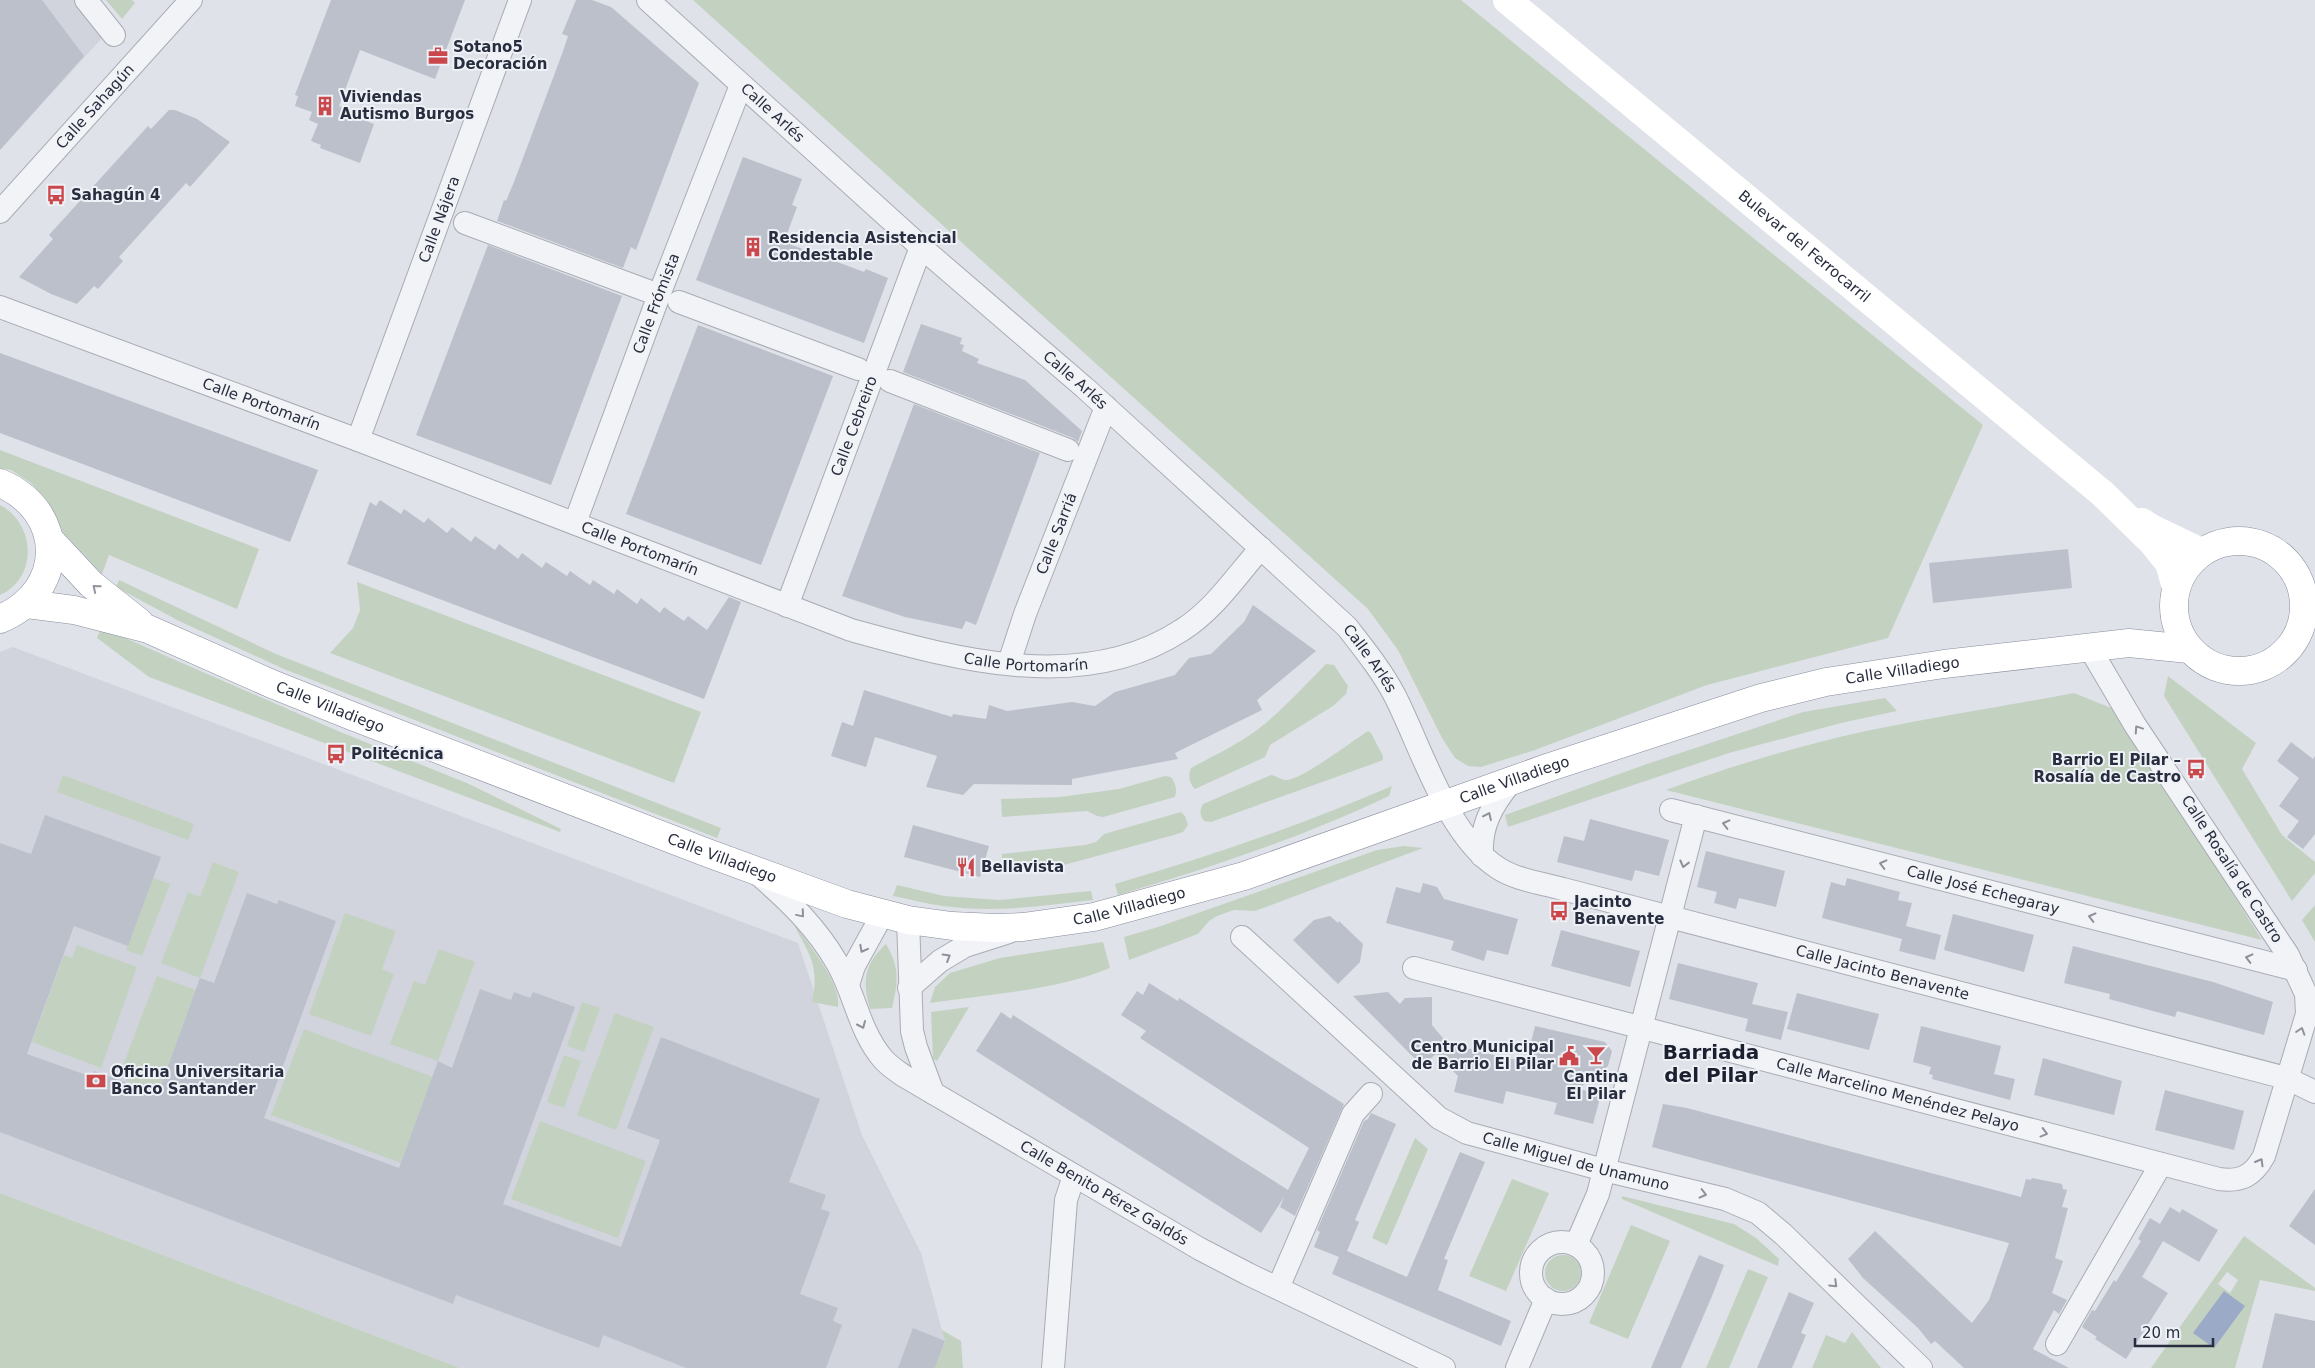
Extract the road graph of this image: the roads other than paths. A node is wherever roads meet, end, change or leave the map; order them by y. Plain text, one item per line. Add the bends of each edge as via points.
1 (86, 0) edge
2 (191, 0) edge
3 (520, 0) edge
4 (648, 0) edge
5 (1507, 0) edge
6 (114, 35) dead end
7 (741, 85) junction
8 (0, 212) edge
9 (465, 222) dead end
10 (921, 247) junction
11 (648, 291) dead end
12 (679, 302) dead end
13 (0, 307) edge
14 (858, 369) dead end
15 (890, 381) dead end
16 (1106, 407) junction
17 (358, 440) junction
18 (1068, 450) dead end
19 (0, 483) edge
20 (2102, 494) junction
21 (575, 524) junction
22 (50, 540) junction
23 (1261, 548) junction
24 (2201, 552) junction
25 (2308, 585) edge
26 (2174, 598) junction
27 (27, 604) junction
28 (787, 606) junction
29 (0, 619) edge
30 (148, 629) junction
31 (2308, 629) edge
32 (2129, 642) junction
33 (2089, 647) junction
34 (2190, 649) junction
35 (1009, 663) junction
36 (1511, 782) junction
37 (1447, 805) junction
38 (1671, 810) dead end
39 (1696, 816) junction
40 (1482, 856) junction
41 (752, 869) junction
42 (882, 915) junction
43 (1670, 916) junction
44 (908, 920) junction
45 (1023, 927) junction
46 (1242, 937) dead end
47 (1414, 968) dead end
48 (2296, 970) junction
49 (848, 985) junction
50 (909, 988) junction
51 (1641, 1028) junction
52 (916, 1047) junction
53 (884, 1061) junction
54 (2286, 1078) junction
55 (2315, 1092) edge
56 (933, 1093) junction
57 (1371, 1094) dead end
58 (2162, 1164) junction
59 (1604, 1170) junction
60 (1074, 1176) junction
61 (1576, 1245) junction
62 (1278, 1288) junction
63 (1546, 1299) junction
64 (2057, 1344) dead end
65 (1053, 1368) edge
66 (1444, 1368) edge
67 (1517, 1368) edge
68 (1921, 1368) edge

1 - 6 street
2 - 8 street, Calle Sahagún
3 - 17 street, Calle Nájera
4 - 7 street, Calle Arlés
5 - 20 main road, Bulevar del Ferrocarril
7 - 10 street, Calle Arlés
7 - 21 street, Calle Frómista
9 - 11 street
10 - 16 street, Calle Arlés
10 - 28 street, Calle Cebreiro
12 - 14 street
13 - 17 street, Calle Portomarín
15 - 18 street
16 - 23 street, Calle Arlés
16 - 35 street, Calle Sarriá
17 - 21 street, Calle Portomarín
19 - 22 main road via 29,500 39,512
20 - 24 main road, Bulevar del Ferrocarril via 2153,529
20 - 26 main road, Bulevar del Ferrocarril via 2169,563
21 - 28 street, Calle Portomarín
22 - 27 main road via 49,565 41,586
30 -> 22 main road, Calle Villadiego via 91,584
23 - 35 street, Calle Portomarín via 1202,614 1182,630 1130,656 1096,664 1064,666
23 - 37 street, Calle Arlés via 1347,627 1375,664
24 - 25 main road via 2220,543 2241,540 2262,544 2280,554
24 - 26 main road via 2186,567
25 - 31 main road via 2305,610
26 - 32 main road, Calle Villadiego
26 - 34 main road via 2178,630
27 - 29 main road
27 - 30 main road, Calle Villadiego via 74,610
28 - 35 street, Calle Portomarín via 851,630 924,650
30 - 41 main road, Calle Villadiego via 352,716
31 - 34 main road via 2289,650 2271,663 2250,671 2228,671 2207,663
32 - 33 main road, Calle Villadiego
32 - 34 main road, Calle Villadiego
33 - 36 main road, Calle Villadiego via 1826,682 1761,698
48 -> 33 street, Calle Rosalía de Castro via 2135,725
36 - 37 main road, Calle Villadiego
40 -> 36 street via 1484,824 1499,796
37 - 40 street, Calle Jacinto Benavente via 1469,842
37 - 45 main road, Calle Villadiego via 1244,876 1101,915
38 - 39 street, Calle José Echegaray
39 -> 43 street
48 -> 39 street, Calle José Echegaray
40 - 43 street, Calle Jacinto Benavente via 1499,869 1524,878
41 - 42 main road, Calle Villadiego
41 -> 49 street, Calle Benito Pérez Galdós via 796,908 824,943
42 - 44 main road, Calle Villadiego
42 -> 49 street via 854,966
43 - 51 street
43 - 54 street, Calle Jacinto Benavente
44 - 45 main road, Calle Villadiego via 952,926
44 - 50 street
50 -> 45 street via 940,961 965,946
46 - 59 street, Calle Miguel de Unamuno via 1439,1118 1467,1133
47 - 51 street, Calle Marcelino Menéndez Pelayo
54 -> 48 street, Calle Rosalía de Castro via 2308,1004
49 -> 53 street, Calle Benito Pérez Galdós via 865,1032
50 - 52 street
51 -> 58 street, Calle Marcelino Menéndez Pelayo
51 - 59 street
52 - 53 street via 910,1056 893,1062
52 - 56 street
53 - 56 street, Calle Benito Pérez Galdós
54 - 55 street
58 -> 54 street, Calle Marcelino Menéndez Pelayo via 2219,1179 2233,1181 2247,1177 2264,1156
56 - 60 street, Calle Benito Pérez Galdós
57 - 62 street via 1353,1114
58 - 64 street
59 - 61 street via 1598,1194
59 -> 68 street, Calle Miguel de Unamuno via 1724,1199 1758,1213
60 - 62 street, Calle Benito Pérez Galdós via 1200,1249
60 - 65 street via 1066,1200
61 - 63 street via 1555,1243 1539,1252 1534,1260 1532,1279
61 - 63 street via 1589,1257 1593,1276 1591,1285 1578,1299 1569,1303 1559,1304
62 - 66 street, Calle Benito Pérez Galdós
63 - 67 street

